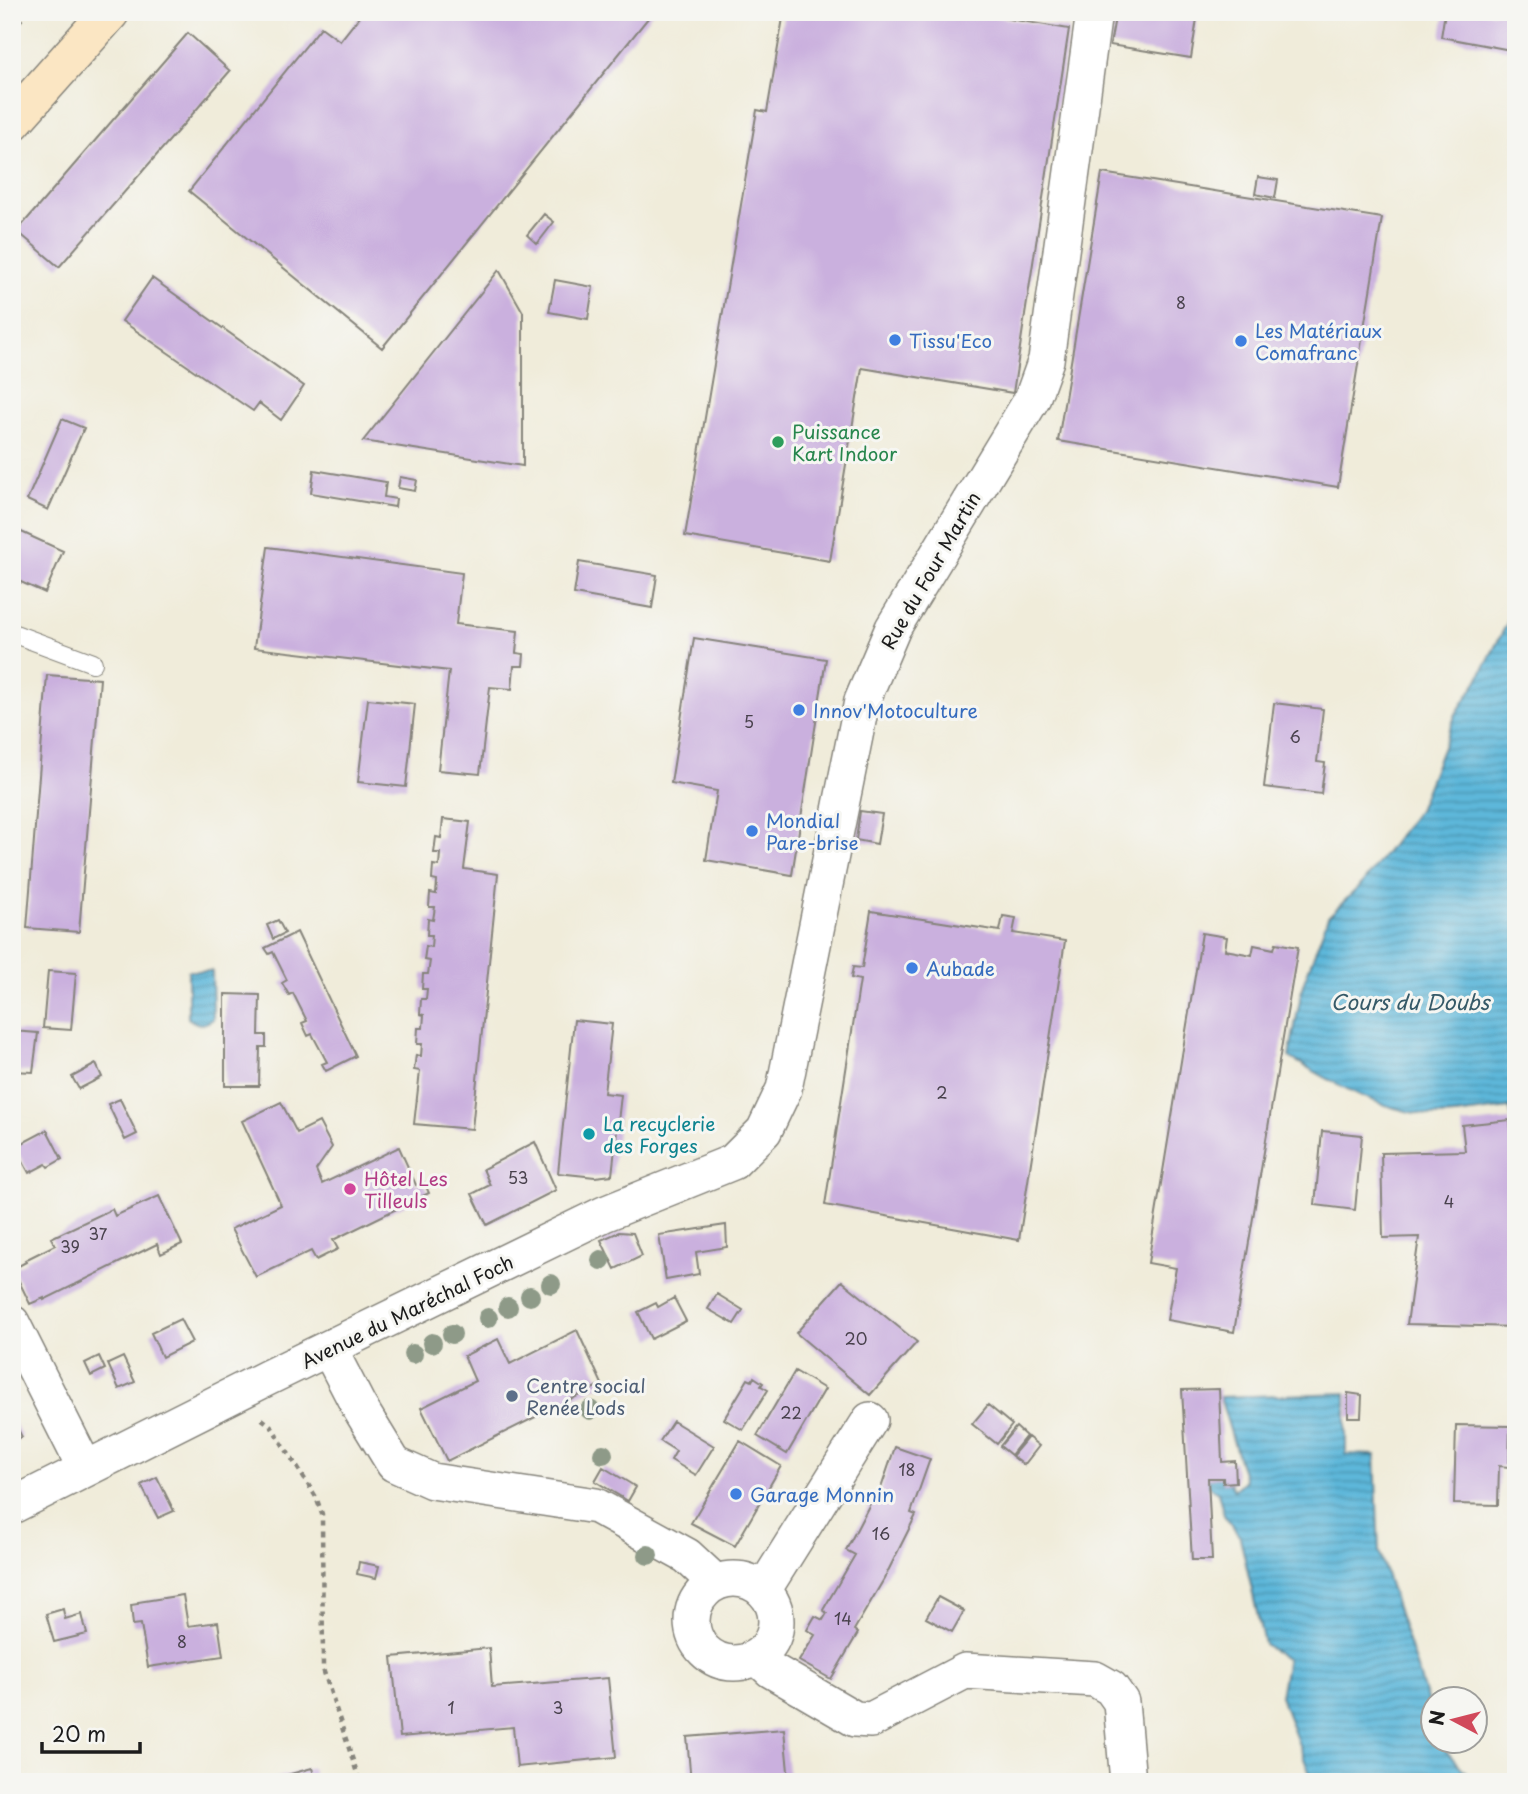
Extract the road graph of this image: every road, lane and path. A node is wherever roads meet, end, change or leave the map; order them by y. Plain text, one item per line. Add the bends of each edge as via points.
1 (110, 12) edge
2 (1094, 12) edge
3 (12, 121) edge
4 (12, 633) edge
5 (93, 663) dead end
6 (733, 1162) joint
7 (12, 1323) edge
8 (329, 1349) junction
9 (259, 1416) dead end
10 (870, 1420) dead end
11 (85, 1468) junction
12 (12, 1506) edge
13 (715, 1582) junction
14 (764, 1590) junction
15 (758, 1658) junction
16 (360, 1782) edge
17 (1128, 1782) edge

1 - 3 street
2 - 6 street, Rue du Four Martin via 1046,360 1031,399 892,628 862,701 784,1089 764,1131
4 - 5 lane
6 - 8 street, Avenue du Maréchal Foch via 604,1214
7 - 11 street
8 - 11 street, Avenue du Maréchal Foch
8 - 13 street via 394,1464 432,1481 596,1506 687,1556
9 - 16 path via 271,1426 322,1514 323,1669
10 - 14 street
11 - 12 street, Avenue du Maréchal Foch
13 - 14 street via 741,1578
13 - 15 street via 699,1596 691,1615 694,1636 709,1656 733,1665
14 - 15 street via 777,1612 775,1638
15 - 17 street via 855,1719 871,1720 965,1671 1095,1679 1111,1688 1121,1702

